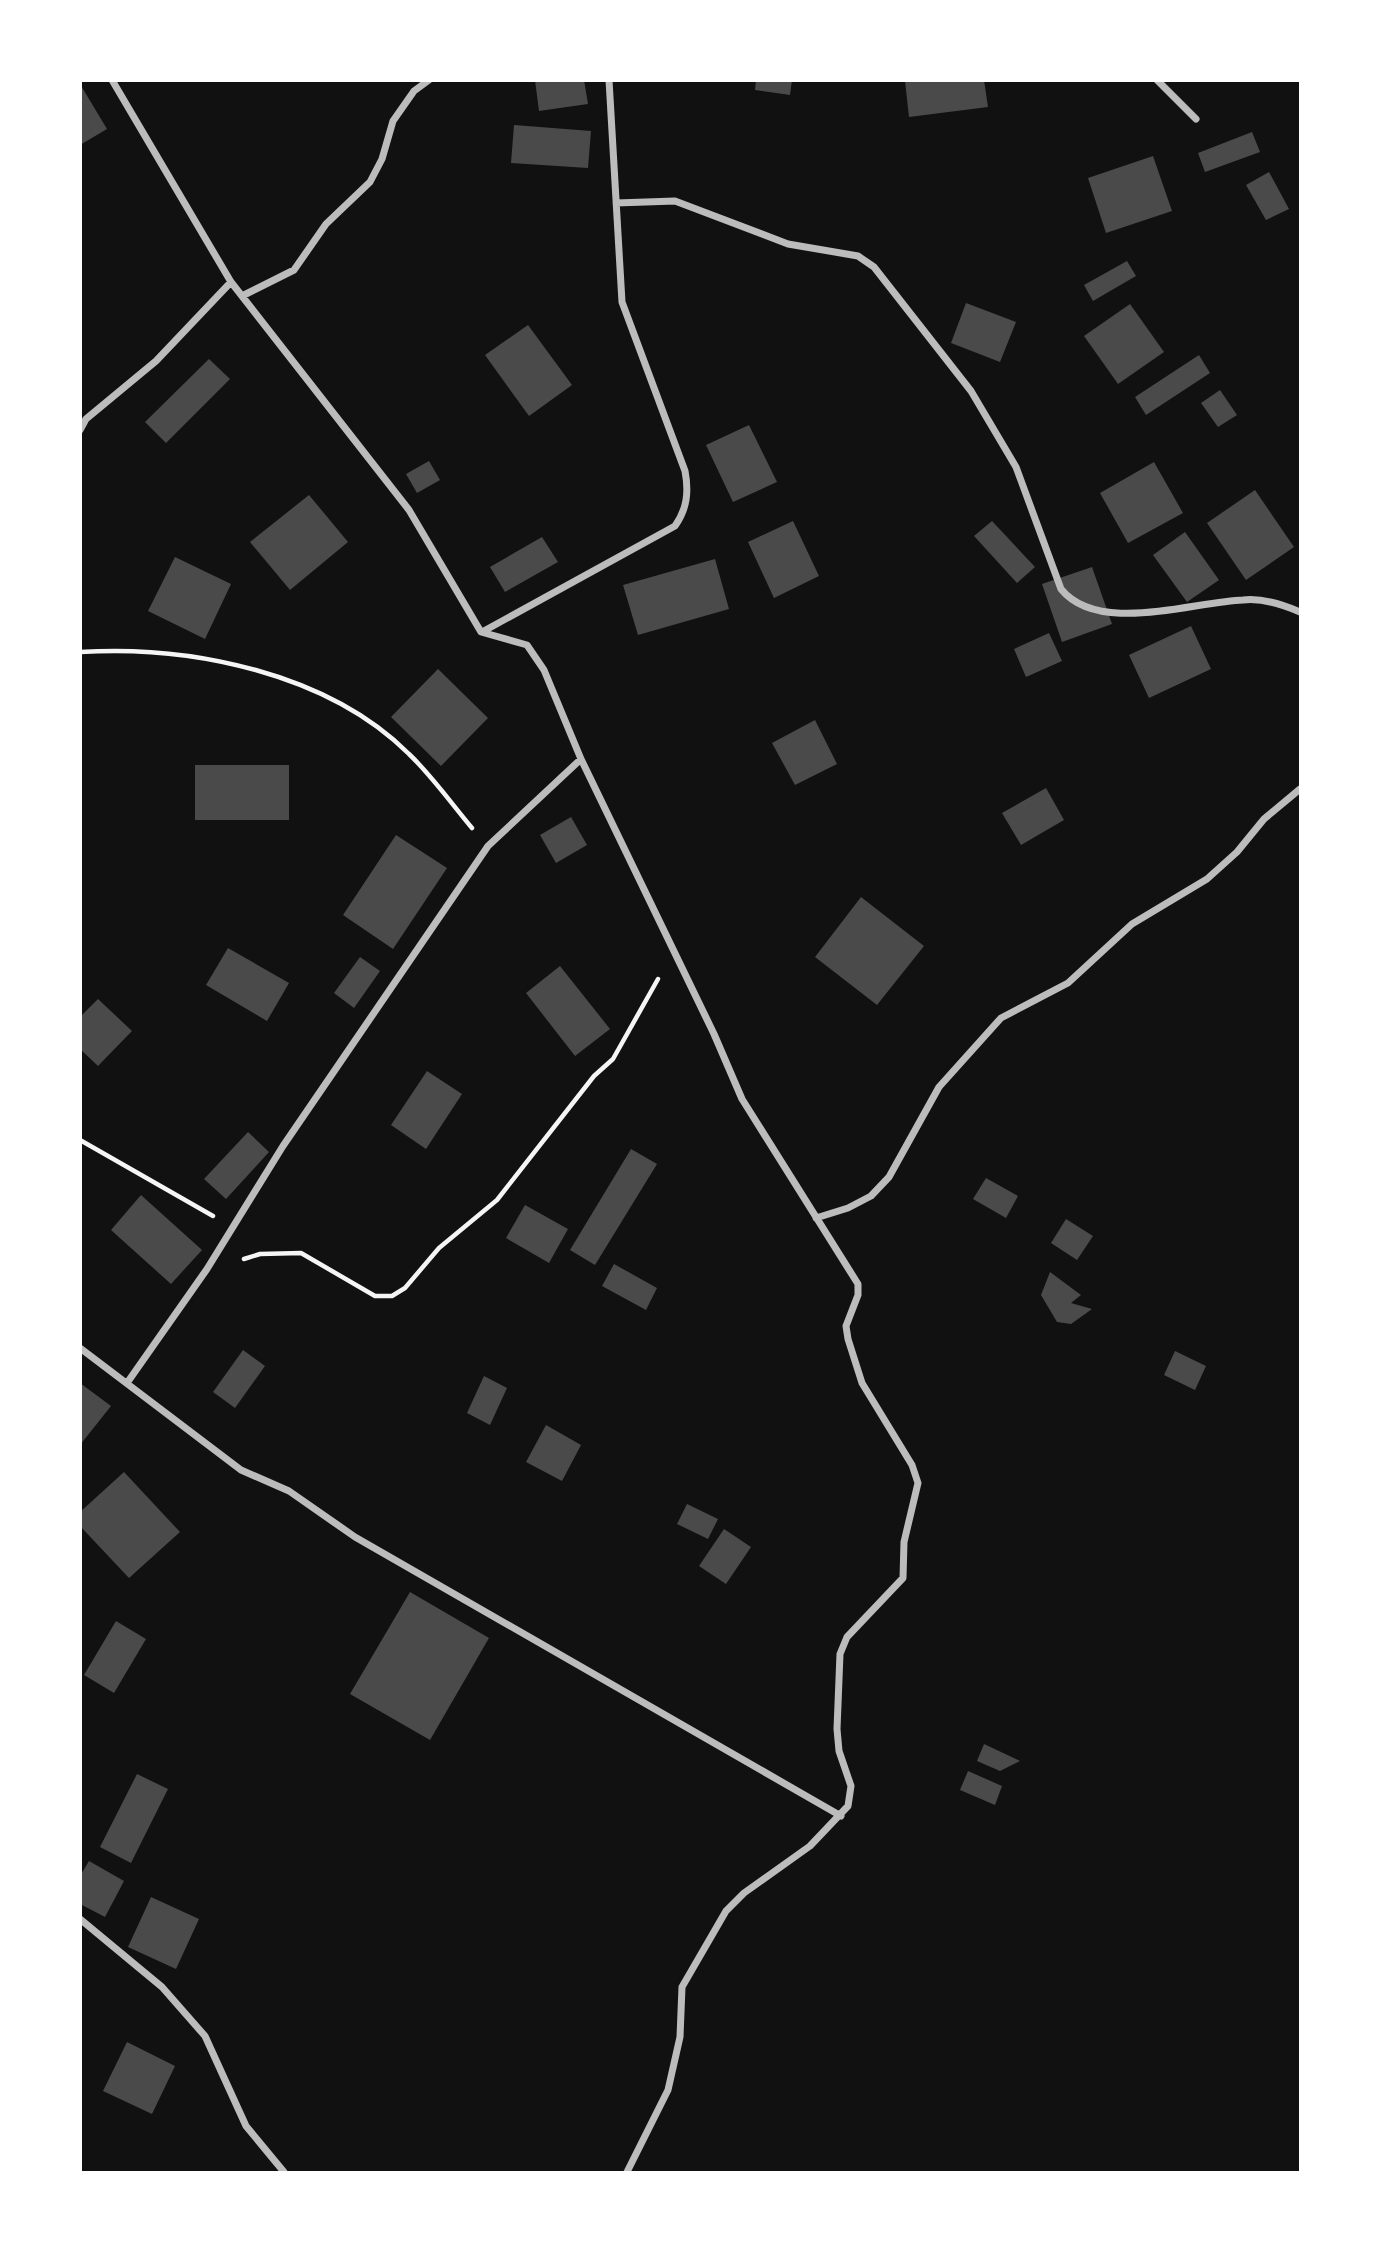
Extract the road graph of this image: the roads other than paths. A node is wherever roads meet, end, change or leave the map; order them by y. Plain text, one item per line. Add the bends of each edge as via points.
1 (112, 80) edge
2 (429, 80) edge
3 (609, 80) edge
4 (1157, 80) edge
5 (1196, 119) dead end
6 (616, 203) junction
7 (231, 282) junction
8 (244, 295) junction
9 (83, 416) edge
10 (80, 430) edge
11 (1300, 612) edge
12 (481, 632) junction
13 (581, 759) junction
14 (1300, 789) edge
15 (816, 1218) junction
16 (80, 1348) edge
17 (127, 1383) junction
18 (841, 1816) junction
19 (80, 1919) edge
20 (284, 2172) edge
21 (626, 2172) edge

1 - 7 street
2 - 8 street via 414,91 393,121 370,182 326,224 294,270
3 - 6 street
4 - 5 street
6 - 11 street via 675,201 788,244 858,256 874,267 971,391 1004,446 1069,599 1115,615 1245,599
6 - 12 street via 622,302 685,471 685,506 674,526
7 - 8 street
7 - 9 street via 156,361
8 - 12 street via 409,510
9 - 10 street
12 - 13 street via 527,645 562,710
13 - 15 street via 742,1099
13 - 17 street via 488,846
14 - 15 street via 1207,879 1132,924 1068,983 1001,1018 939,1087 889,1177 871,1195 848,1208
15 - 18 street via 858,1284 846,1326 862,1383 918,1482 904,1542 903,1578 847,1637 840,1654 837,1729 852,1795
16 - 17 street
17 - 18 street via 241,1470 289,1491 355,1537
18 - 21 street via 810,1846 744,1893 720,1922 682,1987 680,2037 668,2090
19 - 20 street via 162,1987 205,2036 246,2126

